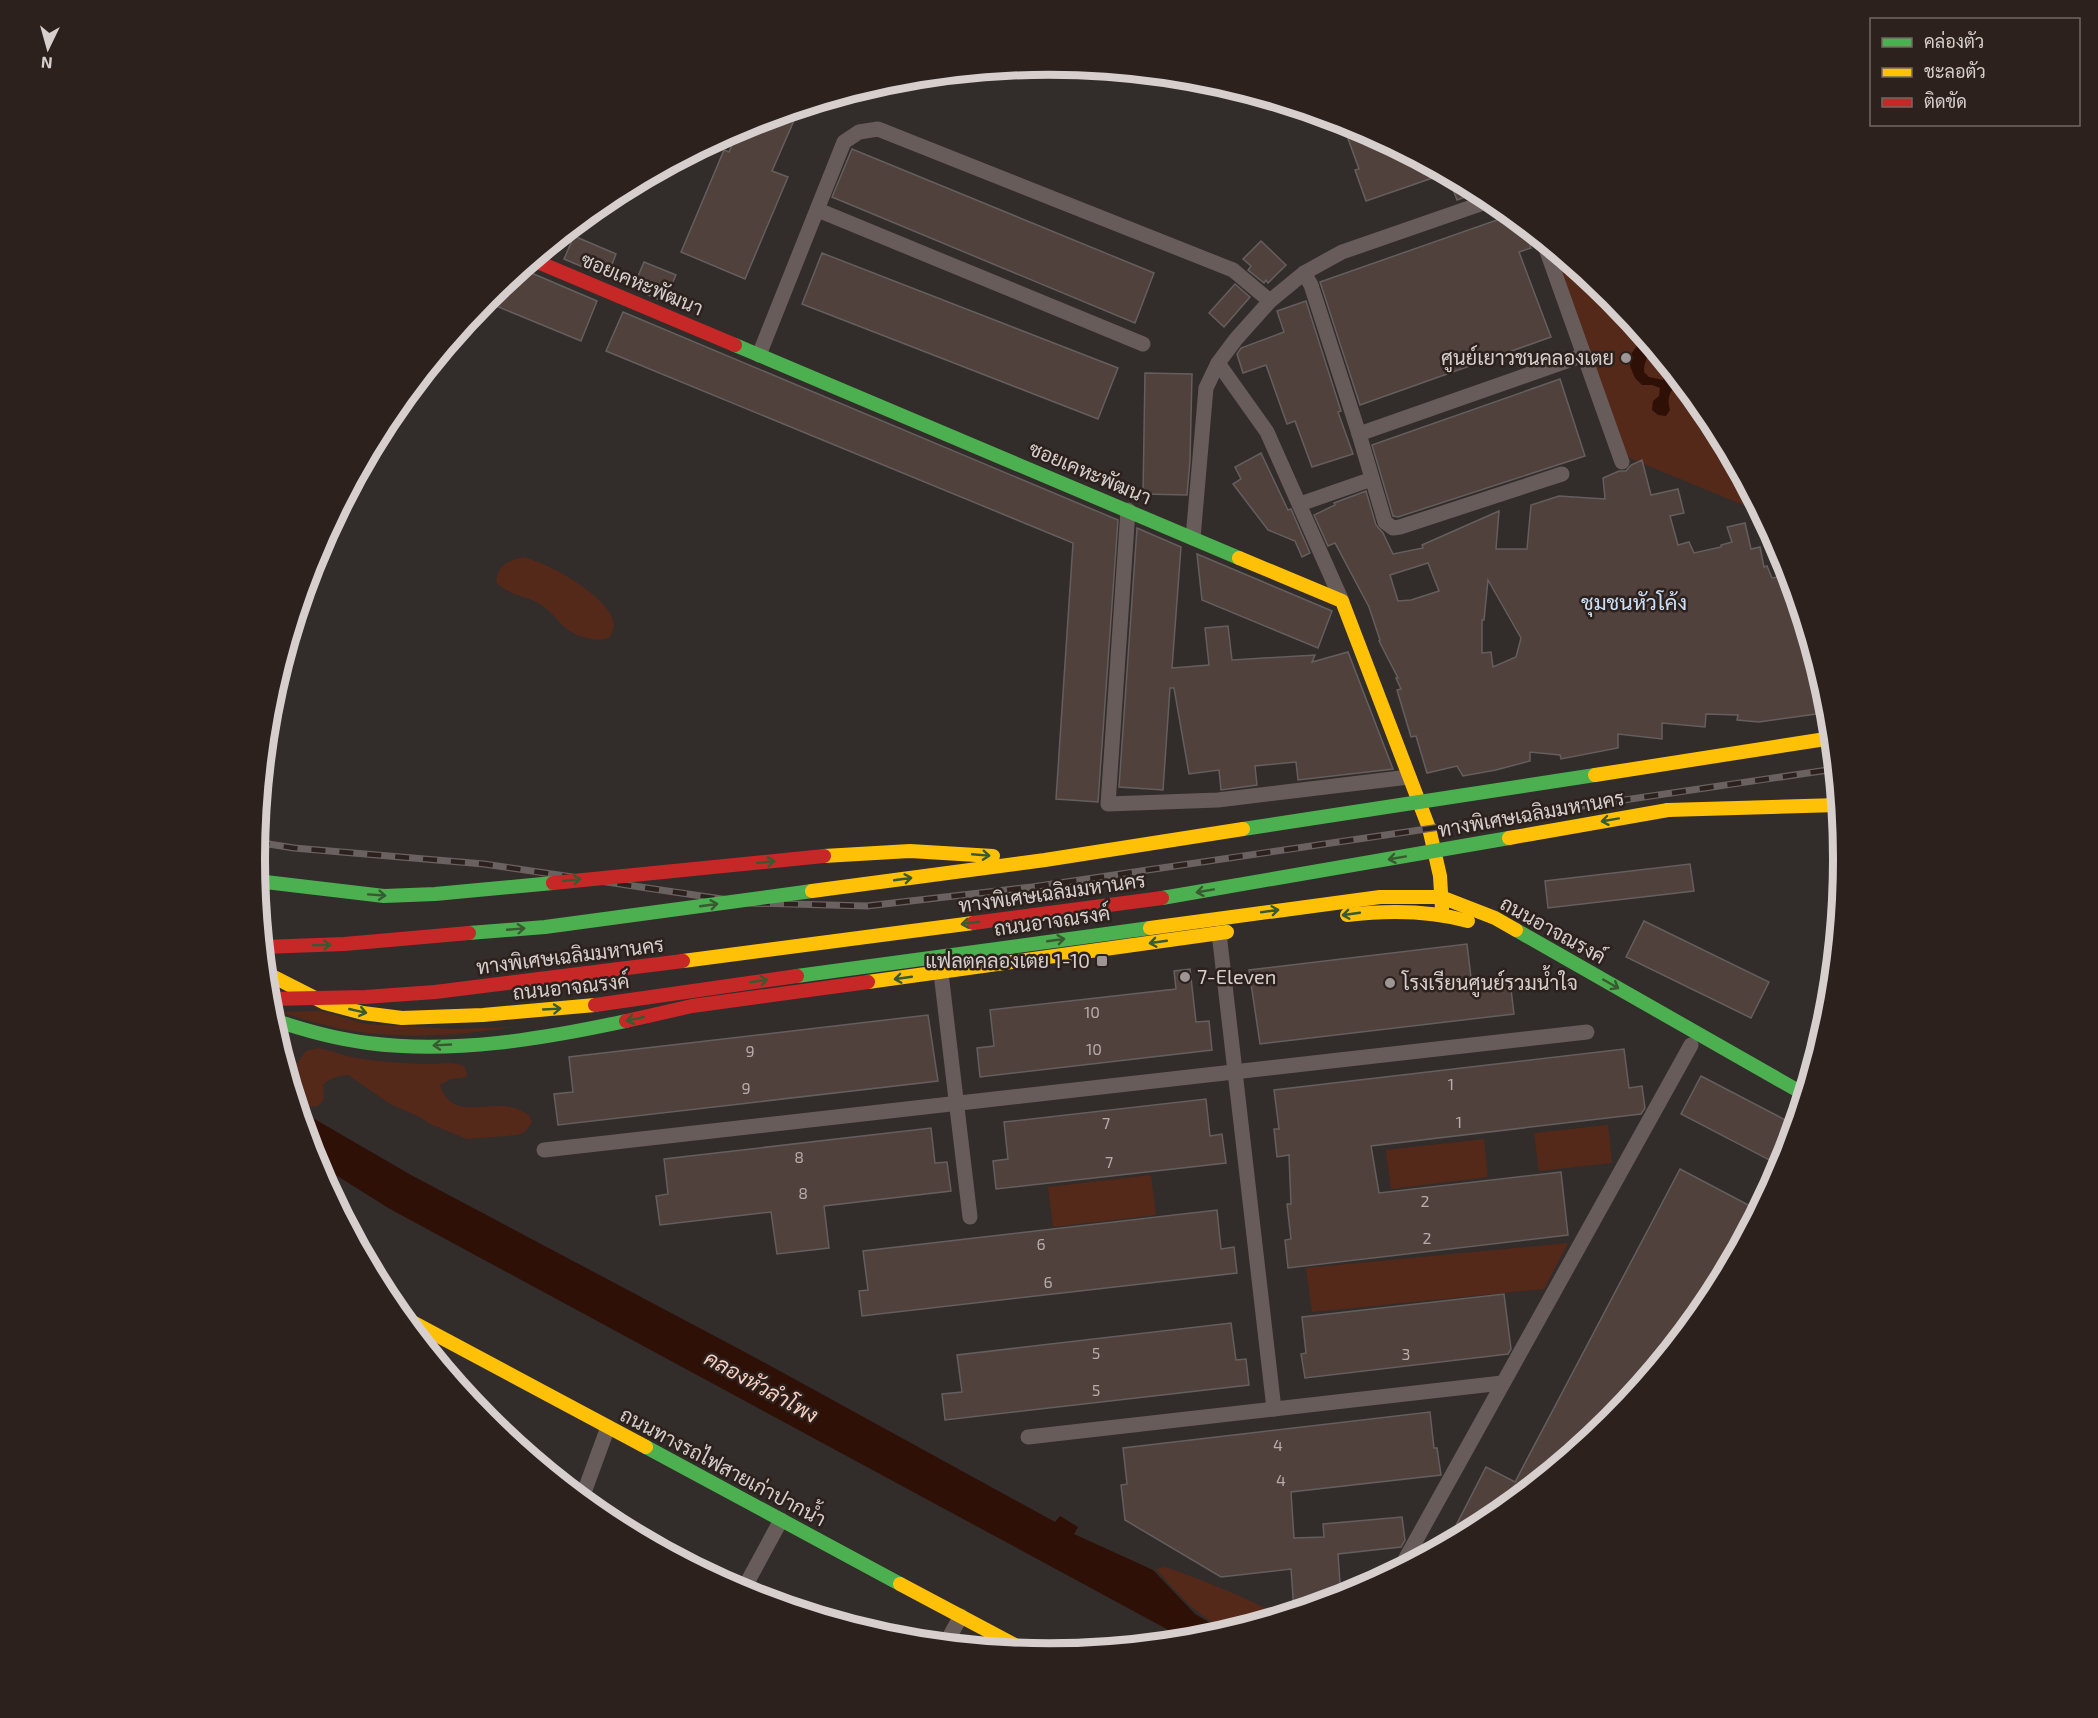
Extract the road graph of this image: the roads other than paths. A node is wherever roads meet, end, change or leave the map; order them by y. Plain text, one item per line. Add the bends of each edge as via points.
1 (1480, 204) edge
2 (818, 210) junction
3 (1548, 256) edge
4 (540, 263) edge
5 (1304, 273) junction
6 (1270, 301) junction
7 (1143, 344) dead end
8 (759, 355) junction
9 (1584, 355) junction
10 (1218, 363) junction
11 (1359, 434) junction
12 (1622, 462) dead end
13 (1562, 474) dead end
14 (1372, 479) junction
15 (1300, 504) junction
16 (1128, 510) junction
17 (1193, 537) junction
18 (1342, 601) junction
19 (1823, 739) edge
20 (1409, 777) junction
21 (1803, 792) dead end
22 (1831, 805) edge
23 (1668, 810) junction
24 (1044, 860) junction
25 (266, 882) edge
26 (1441, 897) junction
27 (1442, 913) junction
28 (1266, 926) dead end
29 (1243, 930) dead end
30 (1219, 933) junction
31 (271, 947) edge
32 (939, 956) junction
33 (941, 973) junction
34 (275, 977) edge
35 (278, 999) edge
36 (283, 1023) edge
37 (1587, 1032) dead end
38 (1691, 1045) junction
39 (1235, 1072) junction
40 (1797, 1090) edge
41 (1793, 1103) edge
42 (957, 1104) junction
43 (544, 1150) dead end
44 (970, 1217) dead end
45 (420, 1326) edge
46 (1502, 1383) junction
47 (1274, 1409) junction
48 (608, 1427) junction
49 (1028, 1437) dead end
50 (585, 1490) edge
51 (781, 1520) junction
52 (1407, 1556) edge
53 (747, 1582) edge
54 (961, 1617) junction
55 (950, 1636) edge
56 (1008, 1641) edge

1 - 5 street via 1342,252
2 - 6 street via 844,141 859,132 878,129 1233,270
2 - 7 street
2 - 8 street
3 - 9 street
4 - 8 main road, ซอยเคหะพัฒนา
5 - 6 street
5 - 11 street
6 - 10 street
8 - 16 main road, ซอยเคหะพัฒนา
9 - 11 street
9 - 12 street
10 - 15 street via 1267,432
10 - 17 street via 1206,388
11 - 14 street
13 - 14 street via 1396,528 1385,522
14 - 15 street
15 - 18 street
16 - 17 main road, ซอยเคหะพัฒนา
16 - 20 street via 1108,804 1218,800
17 - 18 main road, ซอยเคหะพัฒนา
18 - 20 main road
19 - 24 main road, ทางพิเศษเฉลิมมหานคร, bridge
20 - 26 main road via 1431,836
21 - 23 main road, ทางพิเศษเฉลิมมหานคร
22 - 23 main road
23 -> 35 main road, ทางพิเศษเฉลิมมหานคร, bridge via 1167,897 435,992
25 -> 24 main road, bridge via 384,896 910,851
31 -> 24 main road, ทางพิเศษเฉลิมมหานคร, bridge via 545,927
26 - 27 main road
32 -> 26 main road, ถนนอาจณรงค์ via 1380,897
26 -> 40 main road, ถนนอาจณรงค์ via 1495,918
27 -> 28 main road, ถนนอาจณรงค์ via 1361,913
27 - 38 main road, ถนนอาจณรงค์ via 1515,940
29 - 30 main road, ถนนอาจณรงค์
30 -> 33 main road, ถนนอาจณรงค์
30 - 39 street
32 - 33 main road
34 -> 32 main road, ถนนอาจณรงค์ via 325,1003 402,1018 574,1008
33 -> 36 main road, ถนนอาจณรงค์ via 692,1006 620,1023 485,1043 400,1046 310,1032
33 - 42 street
37 - 39 street
38 - 41 main road, ถนนอาจณรงค์
38 - 46 street
39 - 42 street
39 - 47 street
42 - 43 street
42 - 44 street
45 - 48 main road, ถนนทางรถไฟสายเก่าปากน้ำ
46 - 47 street
46 - 52 street
47 - 49 street
48 - 50 street
48 - 51 main road, ถนนทางรถไฟสายเก่าปากน้ำ
51 - 53 street
51 - 54 main road, ถนนทางรถไฟสายเก่าปากน้ำ
54 - 55 street
54 - 56 main road, ถนนทางรถไฟสายเก่าปากน้ำ

